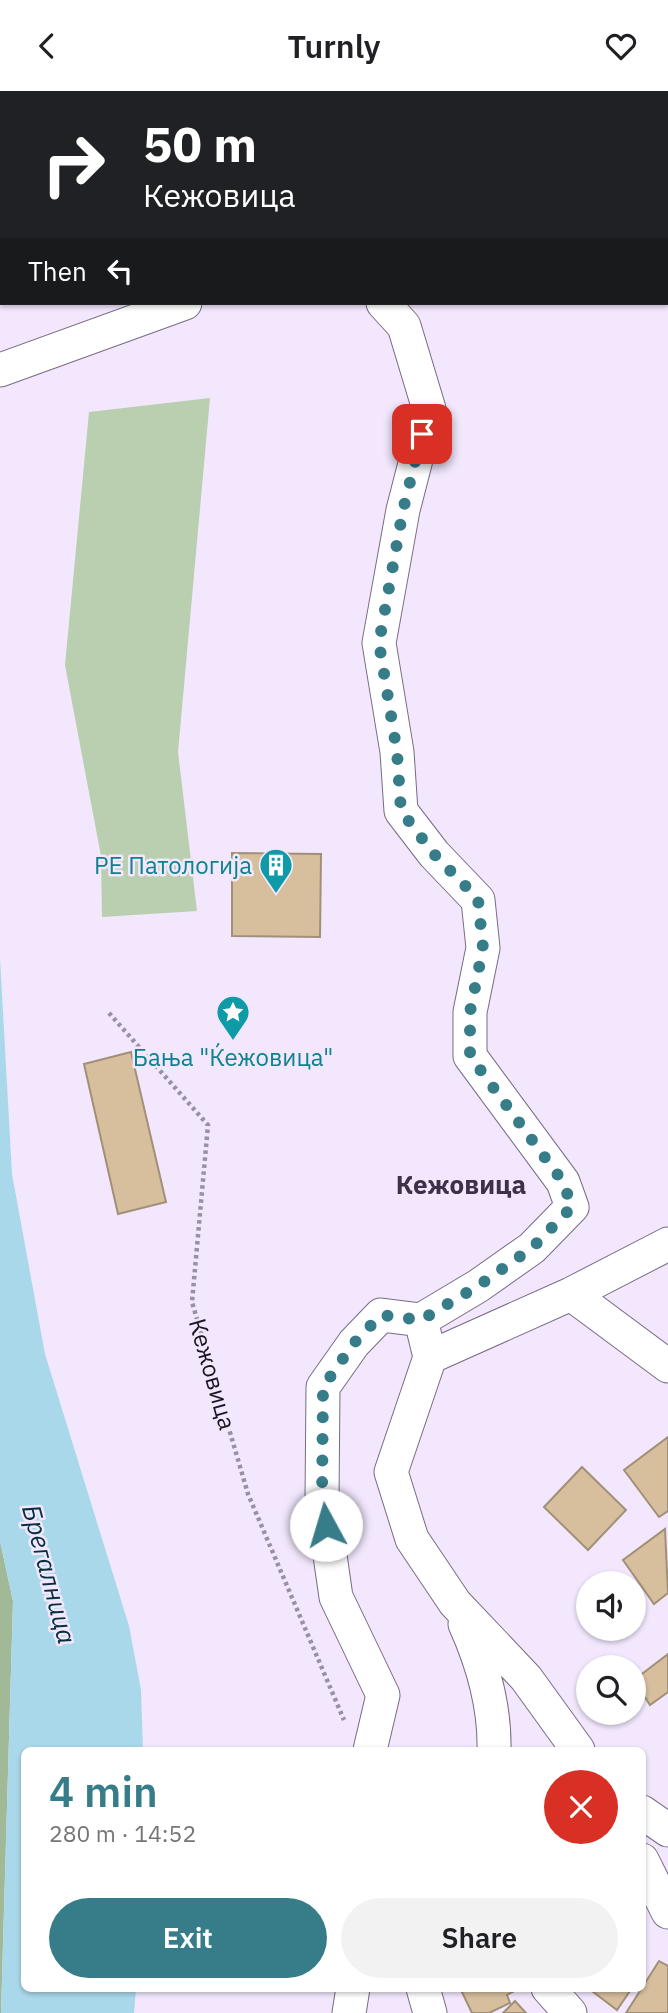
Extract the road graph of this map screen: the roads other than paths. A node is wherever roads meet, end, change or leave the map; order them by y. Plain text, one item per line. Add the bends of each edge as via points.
1 (172, 305) edge
2 (385, 305) edge
3 (147, 309) edge
4 (0, 370) edge
5 (668, 1244) edge
6 (571, 1294) junction
7 (421, 1320) junction
8 (430, 1357) junction
9 (668, 1366) edge
10 (455, 1603) junction
11 (371, 1747) edge
12 (494, 1747) edge
13 (576, 1747) edge
14 (646, 1815) edge
15 (668, 1830) edge
16 (646, 1868) edge
17 (668, 1912) edge
18 (352, 1992) edge
19 (424, 1992) edge
20 (552, 1992) edge
21 (349, 2013) edge
22 (430, 2013) edge
23 (570, 2013) edge

1 - 3 street
2 - 7 street via 404,326 429,409 403,510 379,643 397,752 401,811 478,899 483,948 470,1012 470,1056 563,1182 572,1207 532,1248
3 - 4 street
5 - 6 street
6 - 8 street
6 - 9 street
7 - 8 street
7 - 11 street via 381,1315 323,1387 322,1500 337,1597 383,1695
8 - 10 street via 391,1472 412,1539
10 - 12 street via 481,1660
10 - 13 street via 526,1678
14 - 15 street
16 - 17 street
18 - 21 street
19 - 22 street
20 - 23 street

